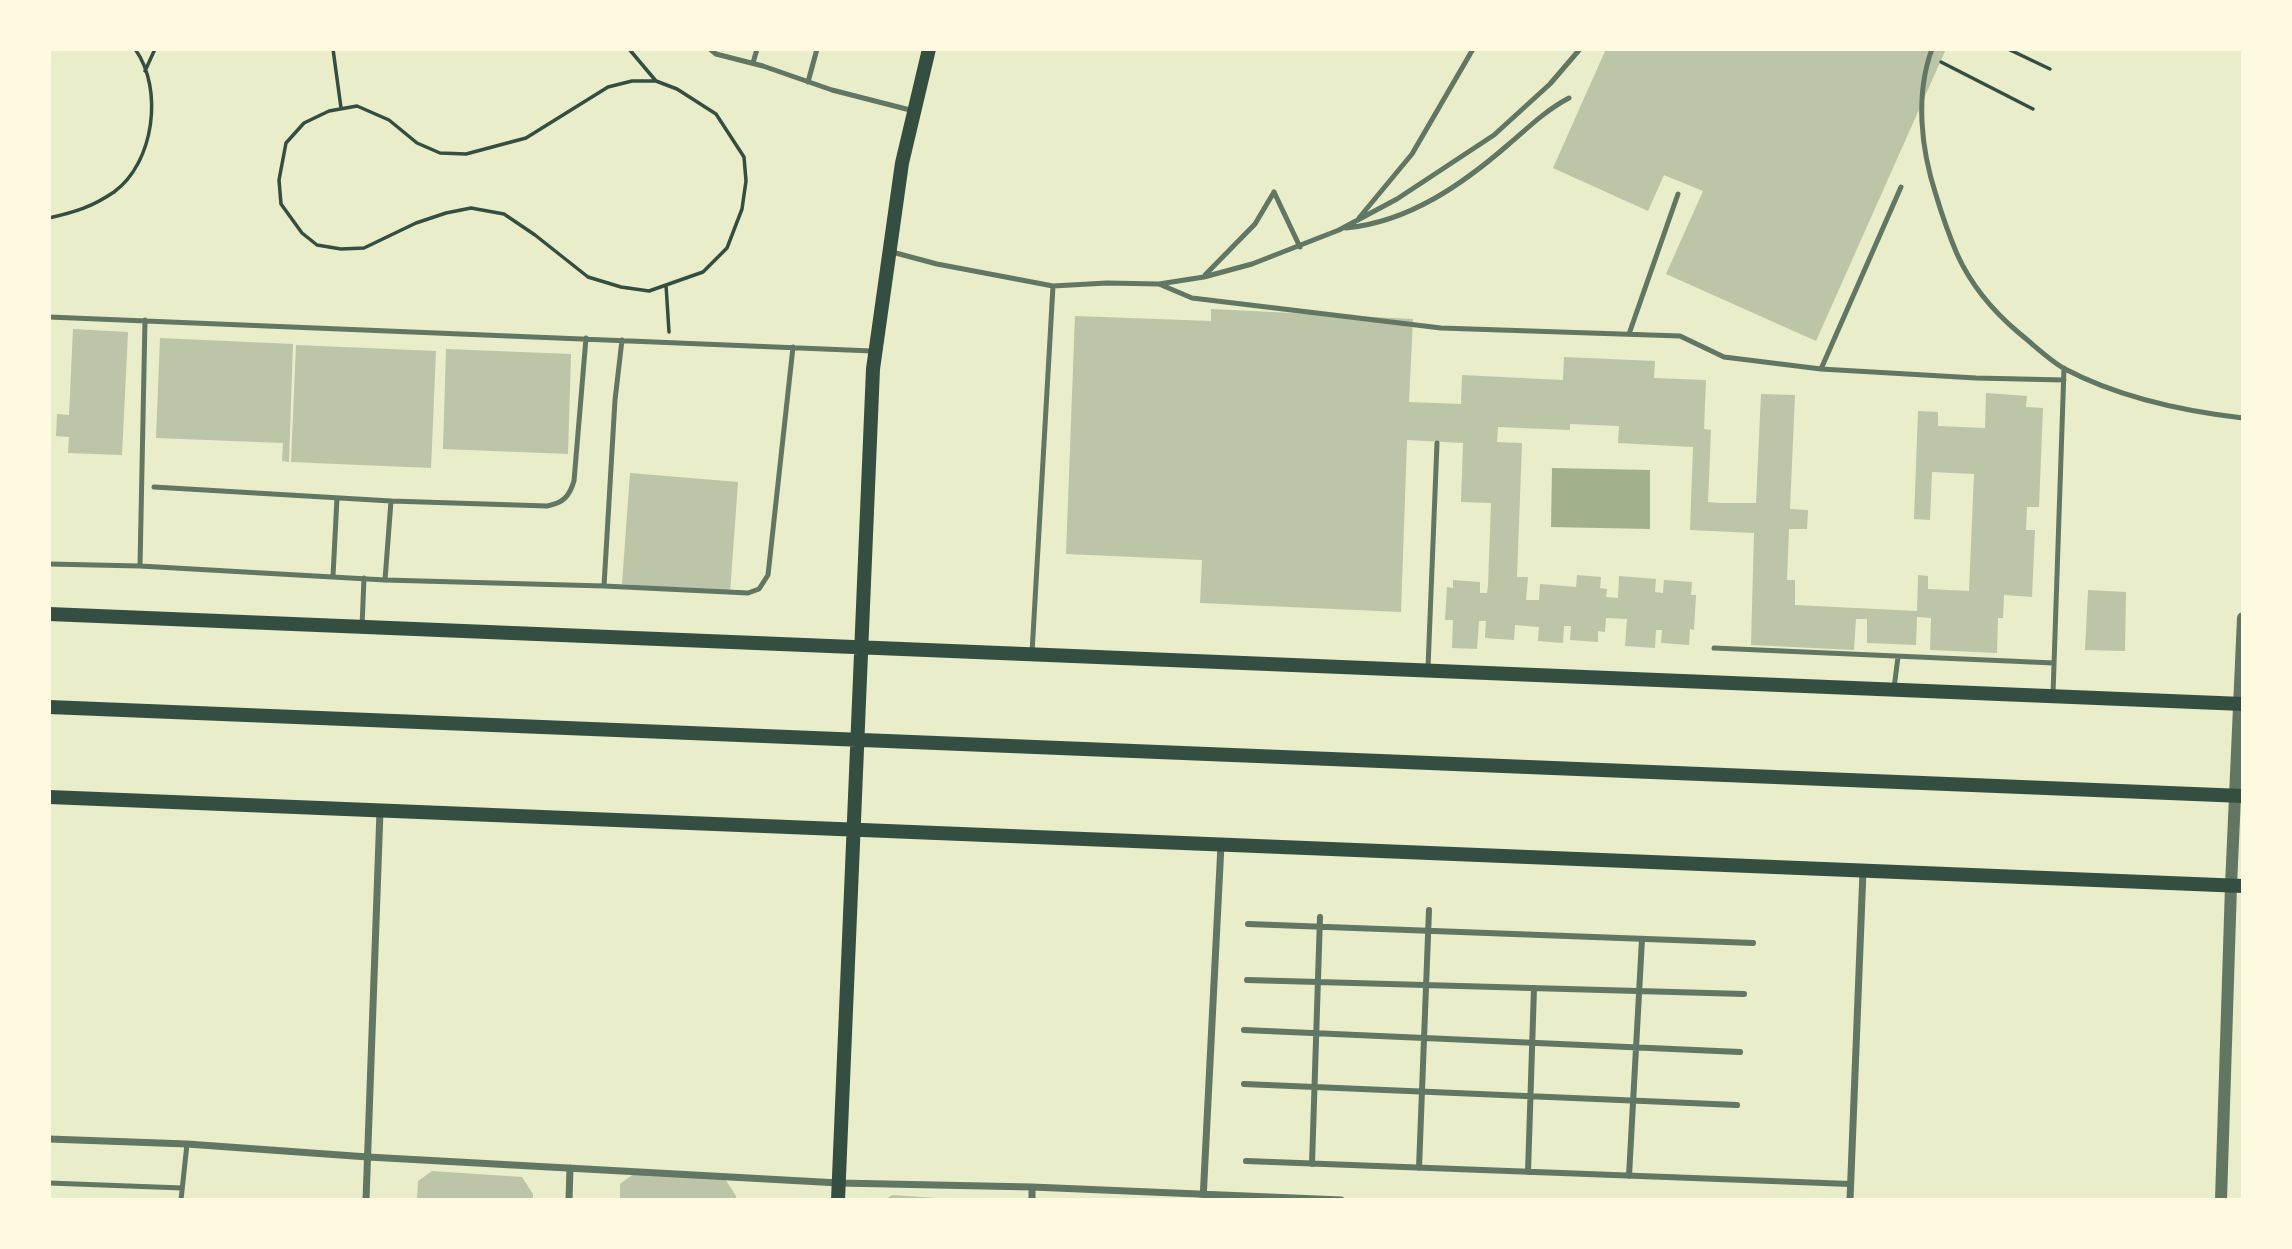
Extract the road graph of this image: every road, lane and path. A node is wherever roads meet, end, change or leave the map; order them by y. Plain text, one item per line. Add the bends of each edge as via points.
1 (135, 49) edge
2 (155, 49) edge
3 (333, 49) edge
4 (629, 49) edge
5 (710, 49) edge
6 (757, 49) edge
7 (817, 49) edge
8 (929, 49) edge
9 (1473, 49) edge
10 (1580, 49) edge
11 (1932, 49) edge
12 (2008, 49) edge
13 (1940, 62) dead end
14 (753, 63) junction
15 (2050, 69) dead end
16 (145, 71) junction
17 (656, 81) junction
18 (808, 82) junction
19 (1569, 98) dead end
20 (341, 108) junction
21 (2033, 109) dead end
22 (914, 111) junction
23 (1901, 187) dead end
24 (1678, 194) dead end
25 (49, 218) edge
26 (1357, 220) junction
27 (1343, 228) junction
28 (1300, 247) junction
29 (890, 251) junction
30 (1204, 277) junction
31 (1159, 284) junction
32 (666, 285) junction
33 (1053, 286) junction
34 (49, 317) edge
35 (145, 320) junction
36 (1629, 334) junction
37 (586, 338) junction
38 (622, 340) junction
39 (670, 340) dead end
40 (793, 347) junction
41 (876, 351) junction
42 (2064, 368) junction
43 (1821, 369) junction
44 (2063, 380) junction
45 (2243, 418) edge
46 (1437, 443) dead end
47 (154, 487) dead end
48 (337, 498) junction
49 (390, 501) junction
50 (49, 564) edge
51 (140, 566) junction
52 (333, 576) junction
53 (364, 578) junction
54 (385, 580) junction
55 (604, 586) junction
56 (49, 614) edge
57 (2243, 618) edge
58 (362, 627) junction
59 (860, 647) junction
60 (1714, 648) dead end
61 (1032, 654) junction
62 (1898, 657) junction
63 (2054, 663) junction
64 (1428, 671) junction
65 (1894, 690) junction
66 (2053, 696) junction
67 (2241, 704) edge
68 (49, 706) edge
69 (858, 740) junction
70 (2239, 796) edge
71 (49, 797) edge
72 (380, 810) junction
73 (854, 830) junction
74 (1221, 845) junction
75 (1863, 871) junction
76 (2237, 886) edge
77 (1429, 910) dead end
78 (1320, 917) dead end
79 (1248, 924) dead end
80 (1320, 927) junction
81 (1428, 931) junction
82 (1642, 939) junction
83 (1753, 943) dead end
84 (1247, 980) dead end
85 (1318, 982) junction
86 (1425, 985) junction
87 (1534, 988) junction
88 (1639, 991) junction
89 (1744, 994) dead end
90 (1244, 1030) dead end
91 (1316, 1034) junction
92 (1423, 1038) junction
93 (1532, 1043) junction
94 (1636, 1047) junction
95 (1740, 1052) dead end
96 (1244, 1084) dead end
97 (1315, 1087) junction
98 (1422, 1092) junction
99 (1530, 1096) junction
100 (1633, 1101) junction
101 (1737, 1105) dead end
102 (49, 1139) edge
103 (187, 1144) junction
104 (368, 1157) junction
105 (1246, 1161) dead end
106 (1312, 1164) junction
107 (570, 1168) junction
108 (1419, 1168) junction
109 (1528, 1172) junction
110 (1629, 1176) junction
111 (49, 1183) edge
112 (839, 1183) junction
113 (1850, 1185) junction
114 (1032, 1186) junction
115 (182, 1188) junction
116 (1203, 1197) edge
117 (181, 1200) edge
118 (366, 1200) edge
119 (569, 1200) edge
120 (838, 1200) edge
121 (1032, 1200) edge
122 (1341, 1200) edge
123 (1850, 1200) edge
124 (2221, 1200) edge

1 - 16 path
2 - 16 path
3 - 20 path
4 - 17 path
5 - 14 lane
6 - 14 lane
7 - 18 lane
8 - 22 main road
9 - 26 lane via 1412,154
10 - 26 lane via 1550,85 1494,135
11 - 42 lane via 1924,82 1922,131 1929,172 1958,256 1979,292 2007,322
12 - 15 path
13 - 21 path
14 - 18 lane
16 - 25 path via 151,87 152,125 140,160 117,190 85,210
17 - 20 path via 608,87 526,138 466,154 440,153 417,144 389,120 357,106
17 - 32 path via 716,114 744,157 746,181 742,209 727,248 703,272
18 - 22 lane
19 - 27 lane via 1546,111 1452,189 1411,211
20 - 32 path via 304,123 286,143 279,180 281,204 317,245 364,248 416,223 471,208 504,214 588,277 649,291
22 - 29 main road
23 - 43 lane
24 - 36 lane
26 - 27 lane
27 - 28 lane
28 - 30 lane
28 - 30 lane via 1274,192 1255,224
29 - 33 lane
29 - 41 main road
30 - 31 lane
31 - 33 lane
31 - 36 lane via 1192,298 1441,328
32 - 39 path
33 - 61 lane
34 - 35 lane
35 - 37 lane
35 - 51 lane
36 - 43 lane via 1680,336 1724,357
37 - 38 lane
37 - 49 lane via 574,481 570,494 560,503
38 - 40 lane
38 - 55 lane
40 - 41 lane
40 - 55 lane via 771,563 759,589 748,593
41 - 59 main road
42 - 44 lane
42 - 45 lane via 2155,403
43 - 44 lane
44 - 63 lane
46 - 64 lane
47 - 48 lane
48 - 49 lane
48 - 52 lane
49 - 54 lane
50 - 51 lane
51 - 52 lane
52 - 53 lane
53 - 54 lane
53 - 58 lane
54 - 55 lane
56 - 58 main road
57 - 67 street
58 - 59 main road
59 - 61 main road
59 - 69 main road
60 - 62 lane
61 - 64 main road
62 - 63 lane
62 - 65 lane
63 - 66 lane
64 - 65 main road
65 - 66 main road
66 - 67 main road
67 - 70 street
68 - 69 main road
69 - 70 main road
69 - 73 main road
70 - 76 street
71 - 72 main road
72 - 73 main road
72 - 104 street
73 - 74 main road
73 - 112 main road
74 - 75 main road
74 - 116 street
75 - 76 main road
75 - 113 street
76 - 124 street
77 - 81 street
78 - 80 street
79 - 80 street
80 - 81 street
80 - 85 street
81 - 82 street
81 - 86 street
82 - 83 street
82 - 88 street
84 - 85 street
85 - 86 street
85 - 91 street
86 - 87 street
86 - 92 street
87 - 88 street
87 - 93 street
88 - 89 street
88 - 94 street
90 - 91 street
91 - 92 street
91 - 97 street
92 - 93 street
92 - 98 street
93 - 94 street
93 - 99 street
94 - 95 street
94 - 100 street
96 - 97 street
97 - 98 street
97 - 106 street
98 - 99 street
98 - 108 street
99 - 100 street
99 - 109 street
100 - 101 street
100 - 110 street
102 - 103 street
103 - 104 street
103 - 115 lane
104 - 107 street
104 - 118 street
105 - 106 street
106 - 108 street
107 - 112 street
107 - 119 street
108 - 109 street
109 - 110 street
110 - 113 street
111 - 115 lane
112 - 114 street
112 - 120 main road
113 - 123 street
114 - 116 street
114 - 121 street
115 - 117 lane
116 - 122 street

